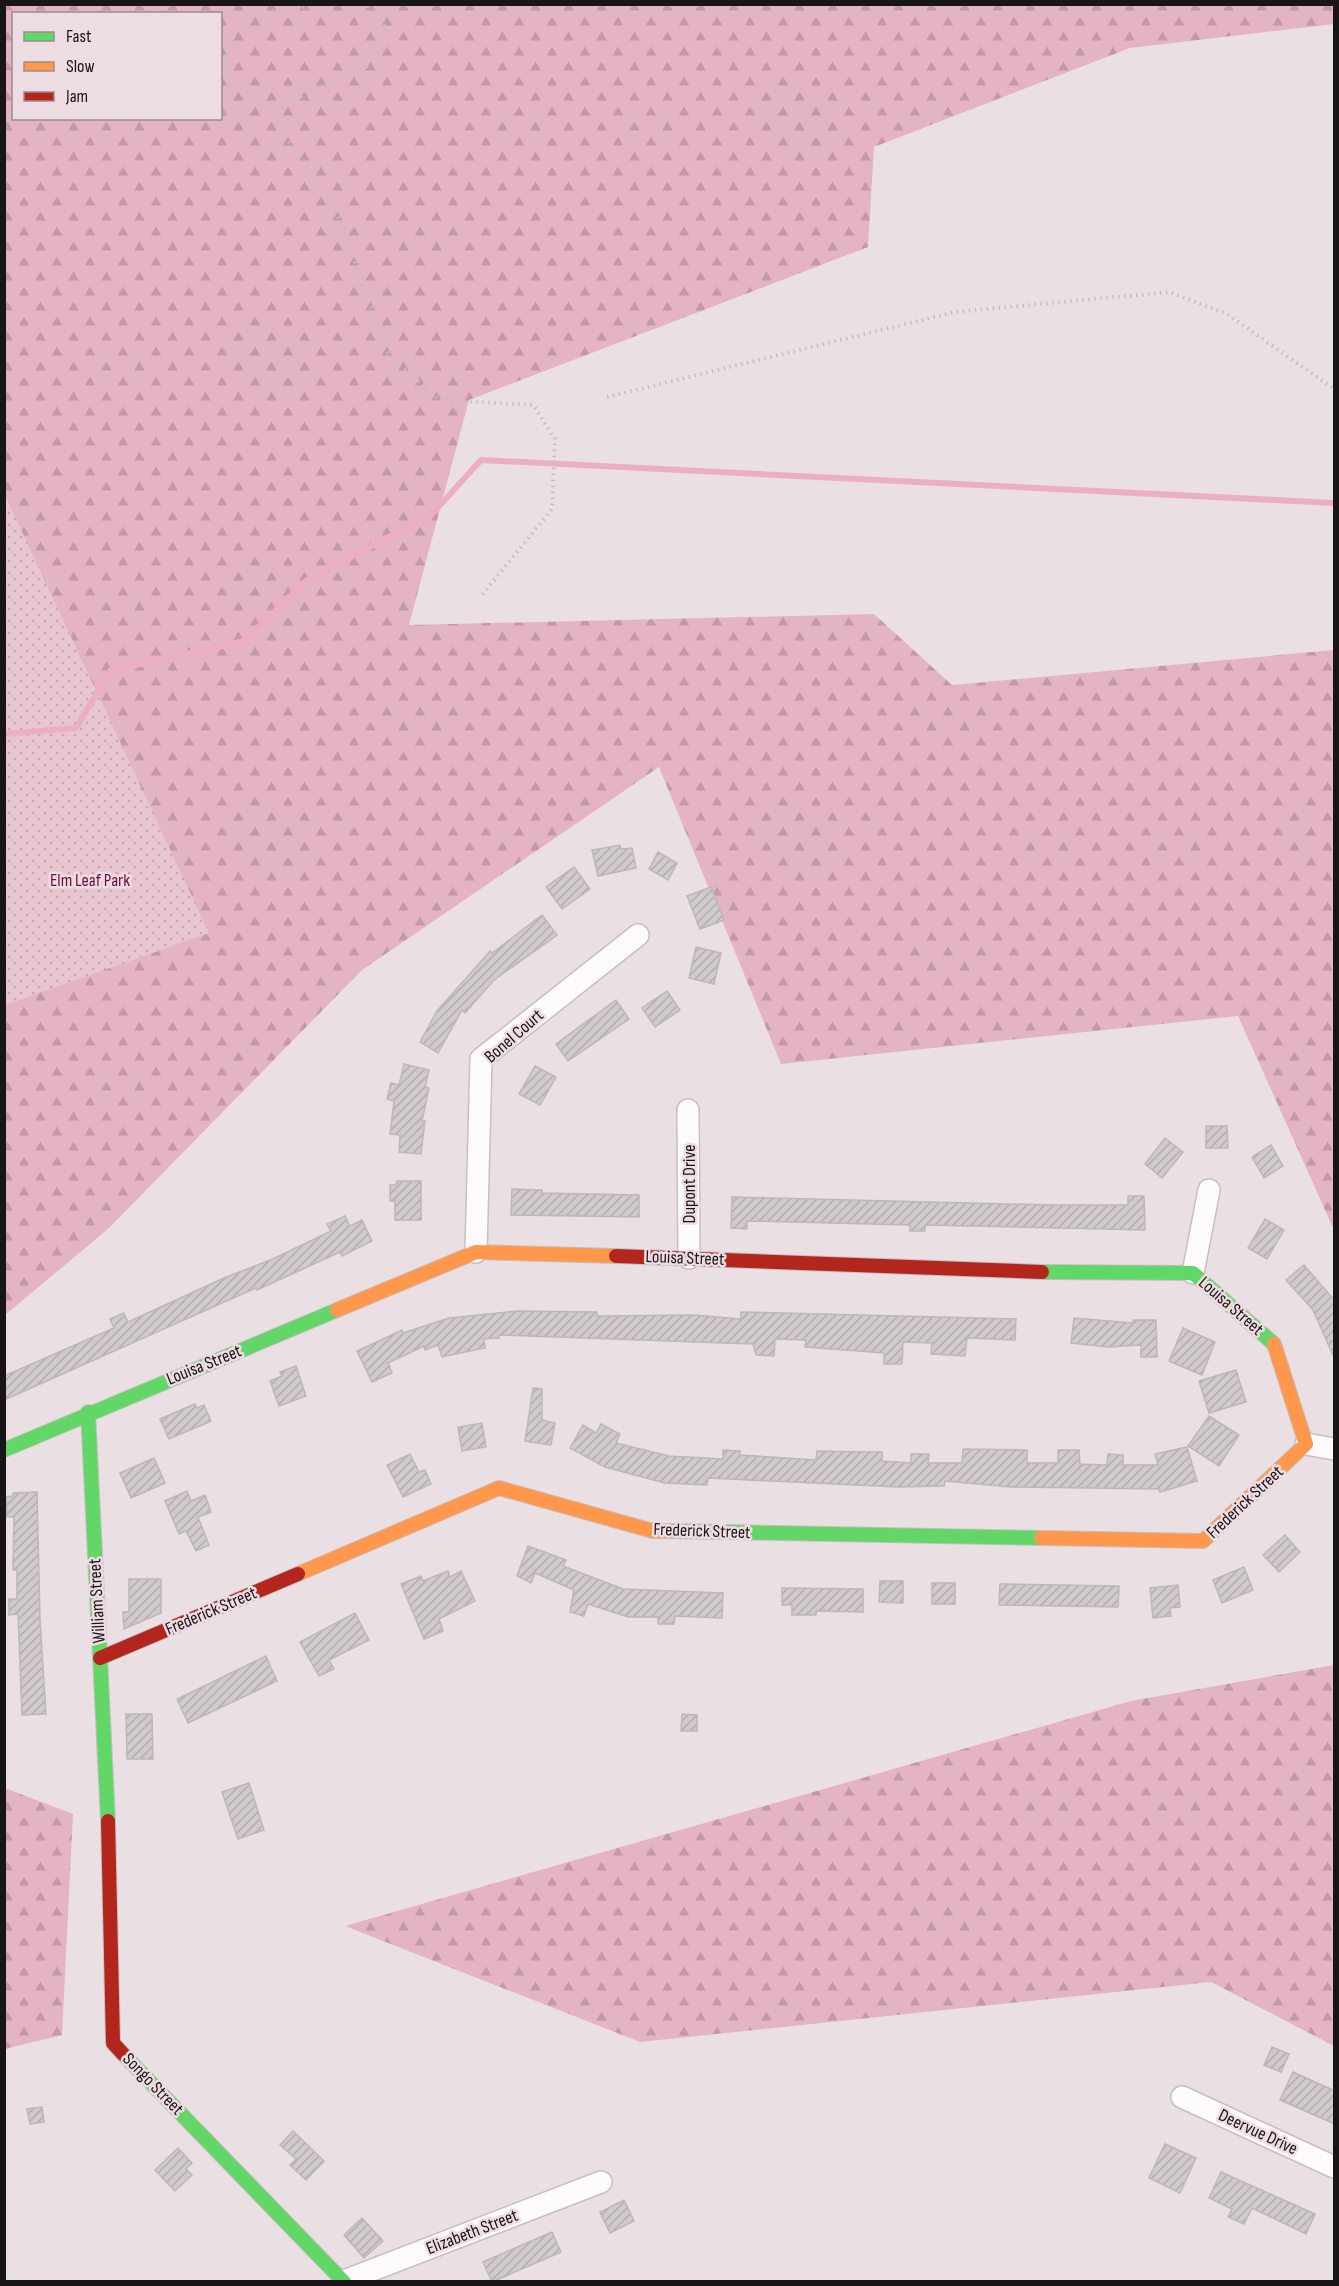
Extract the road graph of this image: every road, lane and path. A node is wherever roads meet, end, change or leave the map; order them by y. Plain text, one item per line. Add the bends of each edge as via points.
1 (328, 4) edge
2 (367, 4) edge
3 (268, 111) junction
4 (1335, 389) edge
5 (607, 397) dead end
6 (482, 595) dead end
7 (638, 935) dead end
8 (688, 1110) dead end
9 (1209, 1190) dead end
10 (476, 1252) junction
11 (689, 1258) junction
12 (1193, 1273) junction
13 (88, 1413) junction
14 (1306, 1444) junction
15 (1335, 1449) edge
16 (4, 1450) edge
17 (100, 1658) junction
18 (107, 1789) joint
19 (1182, 2097) dead end
20 (1335, 2167) edge
21 (601, 2182) dead end
22 (344, 2281) edge

1 - 3 path via 259,13 226,41 226,77
2 - 3 path via 386,28 373,64
3 - 6 path via 335,208 389,356 439,400 533,405 555,439 552,509
4 - 5 path via 1227,314 1169,292 955,312
7 - 10 street, Bonel Court via 481,1059
8 - 11 street, Dupont Drive
9 - 12 street
10 - 11 street, Louisa Street
10 - 13 street, Louisa Street
11 - 12 street, Louisa Street via 1008,1272
12 - 14 street, Louisa Street via 1274,1343
13 - 16 street, Louisa Street
13 - 17 street, William Street
14 - 15 street
14 - 17 street, Frederick Street via 1203,1541 652,1531 499,1488
17 - 18 street, William Street
18 - 22 street, Songo Street via 113,2043
19 - 20 street, Deervue Drive
21 - 22 street, Elizabeth Street

